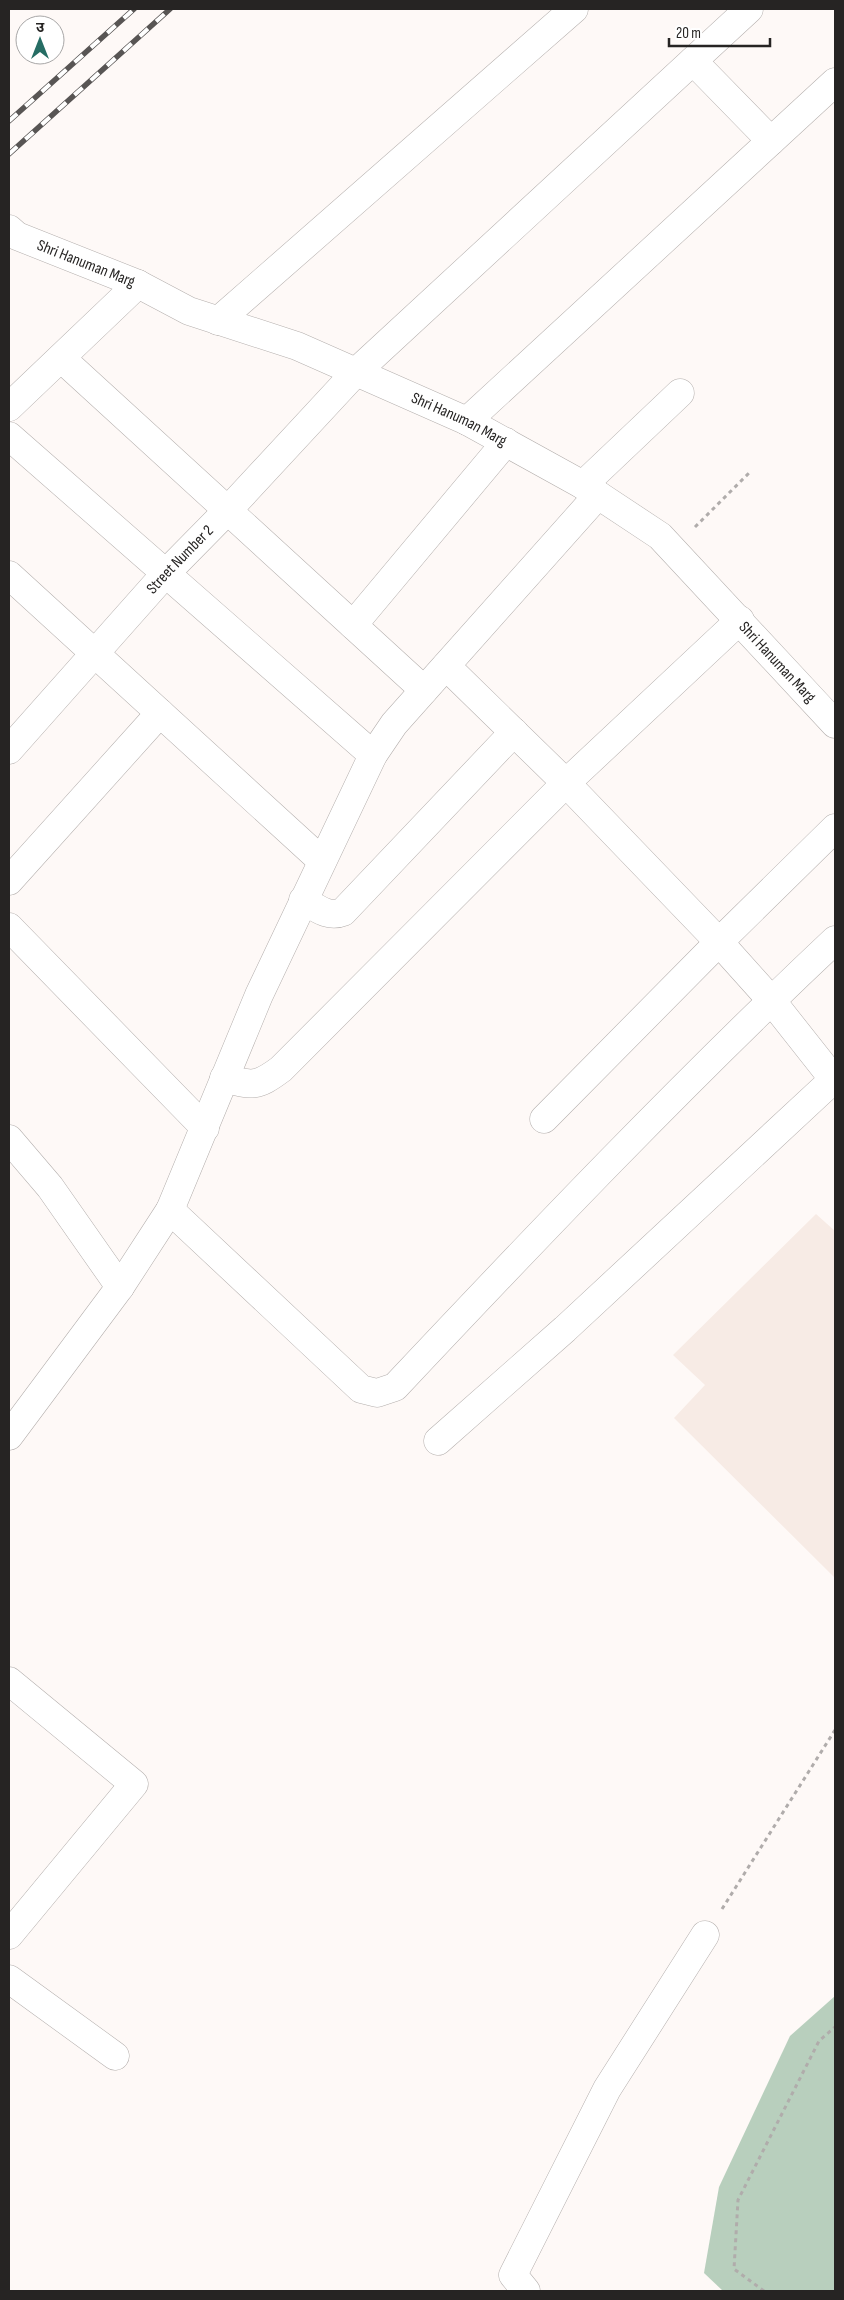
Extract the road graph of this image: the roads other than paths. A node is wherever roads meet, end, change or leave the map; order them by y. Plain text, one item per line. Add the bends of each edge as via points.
1 (574, 9) edge
2 (749, 9) edge
3 (693, 61) junction
4 (835, 82) edge
5 (771, 142) junction
6 (9, 229) edge
7 (138, 284) junction
8 (218, 321) junction
9 (61, 358) junction
10 (356, 372) junction
11 (680, 392) dead end
12 (9, 407) edge
13 (467, 421) junction
14 (9, 436) edge
15 (506, 442) junction
16 (590, 490) junction
17 (228, 510) junction
18 (166, 573) junction
19 (9, 575) edge
20 (740, 620) junction
21 (353, 625) junction
22 (93, 652) junction
23 (446, 666) junction
24 (424, 690) junction
25 (160, 713) junction
26 (833, 716) edge
27 (514, 732) junction
28 (9, 750) edge
29 (373, 755) junction
30 (566, 783) junction
31 (835, 828) edge
32 (322, 862) junction
33 (9, 881) edge
34 (303, 900) junction
35 (9, 927) edge
36 (835, 940) edge
37 (719, 942) junction
38 (771, 1000) junction
39 (224, 1078) junction
40 (835, 1080) edge
41 (544, 1119) dead end
42 (205, 1128) junction
43 (9, 1139) edge
44 (170, 1210) junction
45 (120, 1287) junction
46 (9, 1436) edge
47 (438, 1440) dead end
48 (9, 1681) edge
49 (9, 1935) edge
50 (705, 1935) road end
51 (9, 1979) edge
52 (115, 2056) dead end
53 (526, 2291) edge

1 - 8 street
2 - 3 street, Street Number 2
3 - 5 street
3 - 10 street, Street Number 2
4 - 5 street
5 - 13 street
6 - 7 street, Shri Hanuman Marg via 18,236
7 - 8 street, Shri Hanuman Marg via 189,311
7 - 9 street
8 - 10 street, Shri Hanuman Marg via 297,346
9 - 12 street
9 - 17 street
10 - 13 street, Shri Hanuman Marg
10 - 17 street, Street Number 2
11 - 16 street
13 - 15 street, Shri Hanuman Marg
14 - 18 street
15 - 16 street, Shri Hanuman Marg
15 - 21 street
16 - 20 street, Shri Hanuman Marg via 660,536
16 - 23 street
17 - 18 street, Street Number 2
17 - 21 street
18 - 22 street, Street Number 2
18 - 29 street
19 - 22 street
20 - 26 street, Shri Hanuman Marg
20 - 30 street
21 - 24 street
22 - 25 street
22 - 28 street, Street Number 2
23 - 24 street
23 - 27 street
24 - 29 street via 394,724
25 - 32 street
25 - 33 street
27 - 30 street
27 - 34 street via 343,912 335,915 326,913
29 - 32 street
30 - 37 street
30 - 39 street via 281,1069 263,1082 246,1084
31 - 37 street
32 - 34 street
34 - 39 street
35 - 42 street
36 - 38 street
37 - 38 street
37 - 41 street
38 - 40 street
38 - 44 street via 394,1387 386,1390 377,1393 361,1389
39 - 42 street
40 - 47 street via 565,1329
42 - 44 street
43 - 45 street via 50,1187
44 - 45 street
45 - 46 street
48 - 49 street via 134,1784
50 - 53 street via 607,2089 547,2206 513,2274
51 - 52 street

